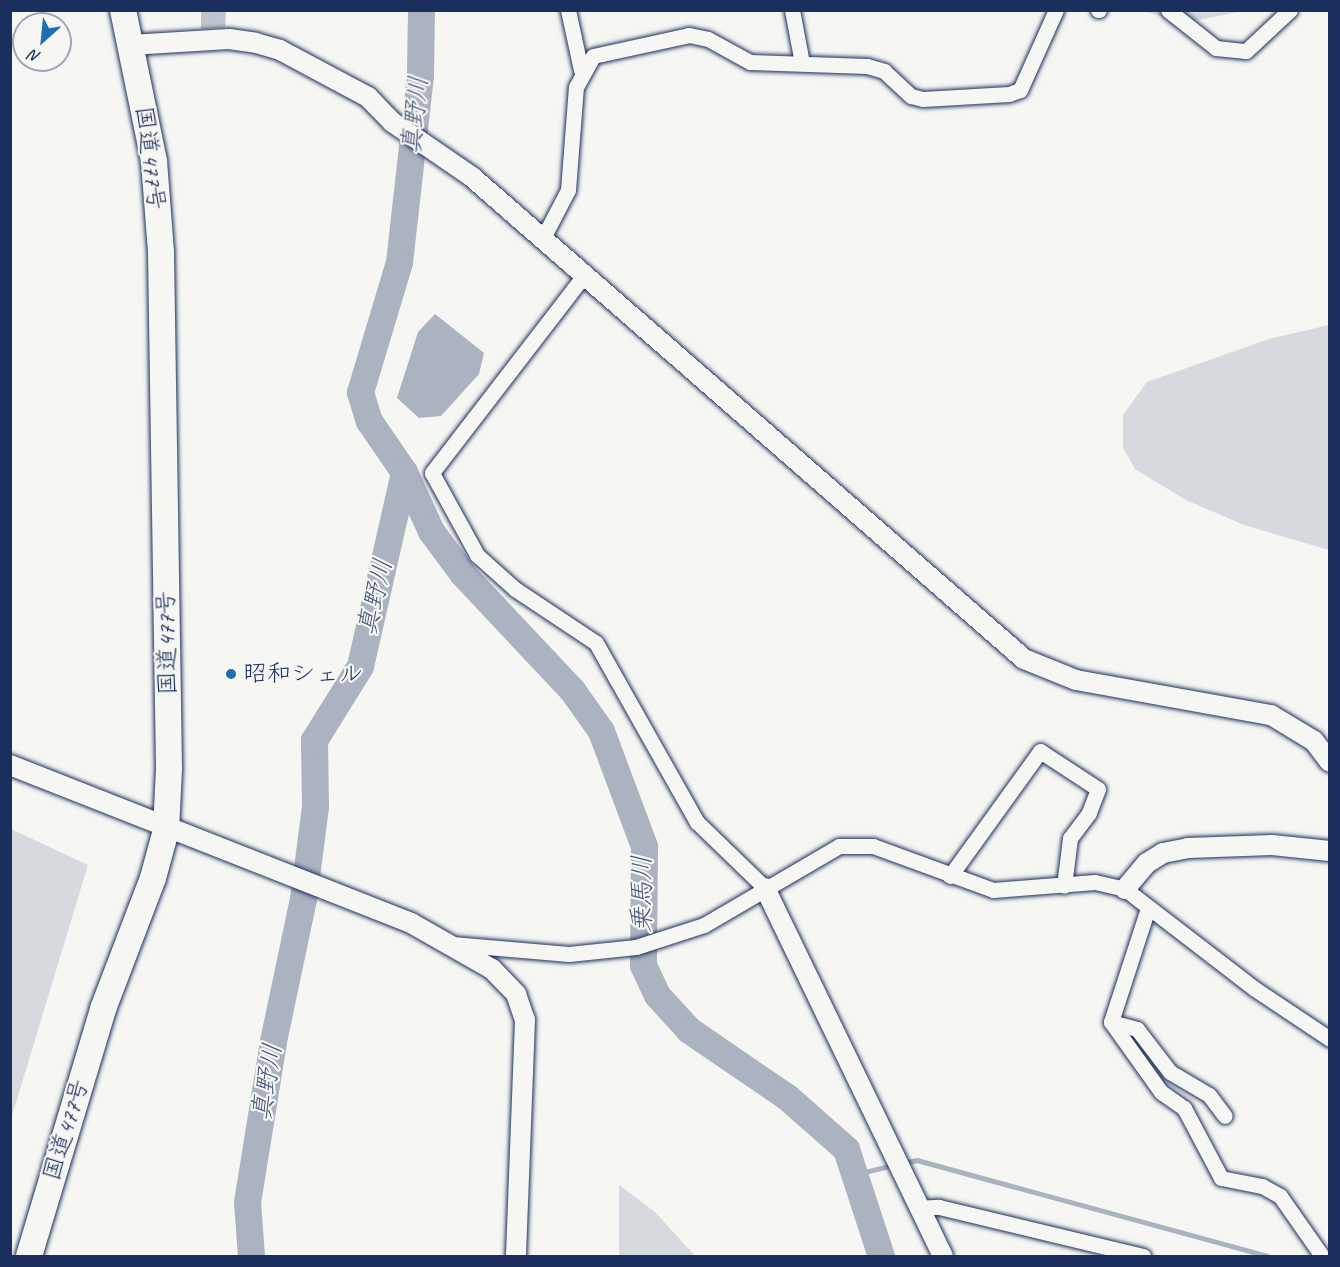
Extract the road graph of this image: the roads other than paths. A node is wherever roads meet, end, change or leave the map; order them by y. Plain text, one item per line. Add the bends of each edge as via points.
1 (123, 10) edge
2 (568, 10) edge
3 (792, 10) edge
4 (1056, 10) edge
5 (1168, 10) edge
6 (1290, 10) edge
7 (130, 45) junction
8 (802, 63) junction
9 (581, 70) junction
10 (543, 238) junction
11 (585, 274) junction
12 (1329, 762) edge
13 (10, 765) edge
14 (166, 830) junction
15 (1329, 851) edge
16 (950, 876) junction
17 (1064, 886) junction
18 (765, 888) junction
19 (1125, 889) junction
20 (1148, 908) junction
21 (452, 944) junction
22 (1111, 1022) junction
23 (1329, 1039) edge
24 (1225, 1116) dead end
25 (917, 1208) junction
26 (29, 1257) edge
27 (516, 1257) edge
28 (943, 1257) edge
29 (1143, 1257) edge
30 (1322, 1257) edge

1 - 7 highway, 国道477号
2 - 9 street
3 - 8 street
4 - 8 street via 1020,90 1009,94 923,99 911,96 884,71
5 - 6 street via 1216,48 1246,51
7 - 10 street via 229,39 264,45 368,98 392,123 431,147
7 - 14 highway, 国道477号 via 154,161 160,252 169,768
8 - 9 street via 750,62 708,39 689,35 592,56
9 - 10 street via 568,190
10 - 11 street
11 - 12 street via 1024,659 1076,680 1271,715 1314,741
11 - 18 street via 432,473 477,555 515,590 596,643 697,822
13 - 14 street
14 - 21 street via 411,923
14 - 26 highway, 国道477号 via 153,878 100,1020
15 - 19 street via 1272,845 1188,848 1163,853 1147,863
16 - 17 street via 993,890
16 - 17 street via 1040,751 1098,789 1089,813 1070,838
16 - 18 street via 873,846 839,846
17 - 19 street via 1095,882
18 - 21 street via 704,925 603,954
18 - 25 street
19 - 20 street
20 - 22 street
20 - 23 street
21 - 27 street via 500,977 516,994 525,1020
22 - 24 street via 1137,1029 1170,1072 1209,1095
22 - 30 street via 1161,1092 1184,1108 1221,1178 1262,1186 1280,1196
25 - 28 street
25 - 29 street via 939,1207

